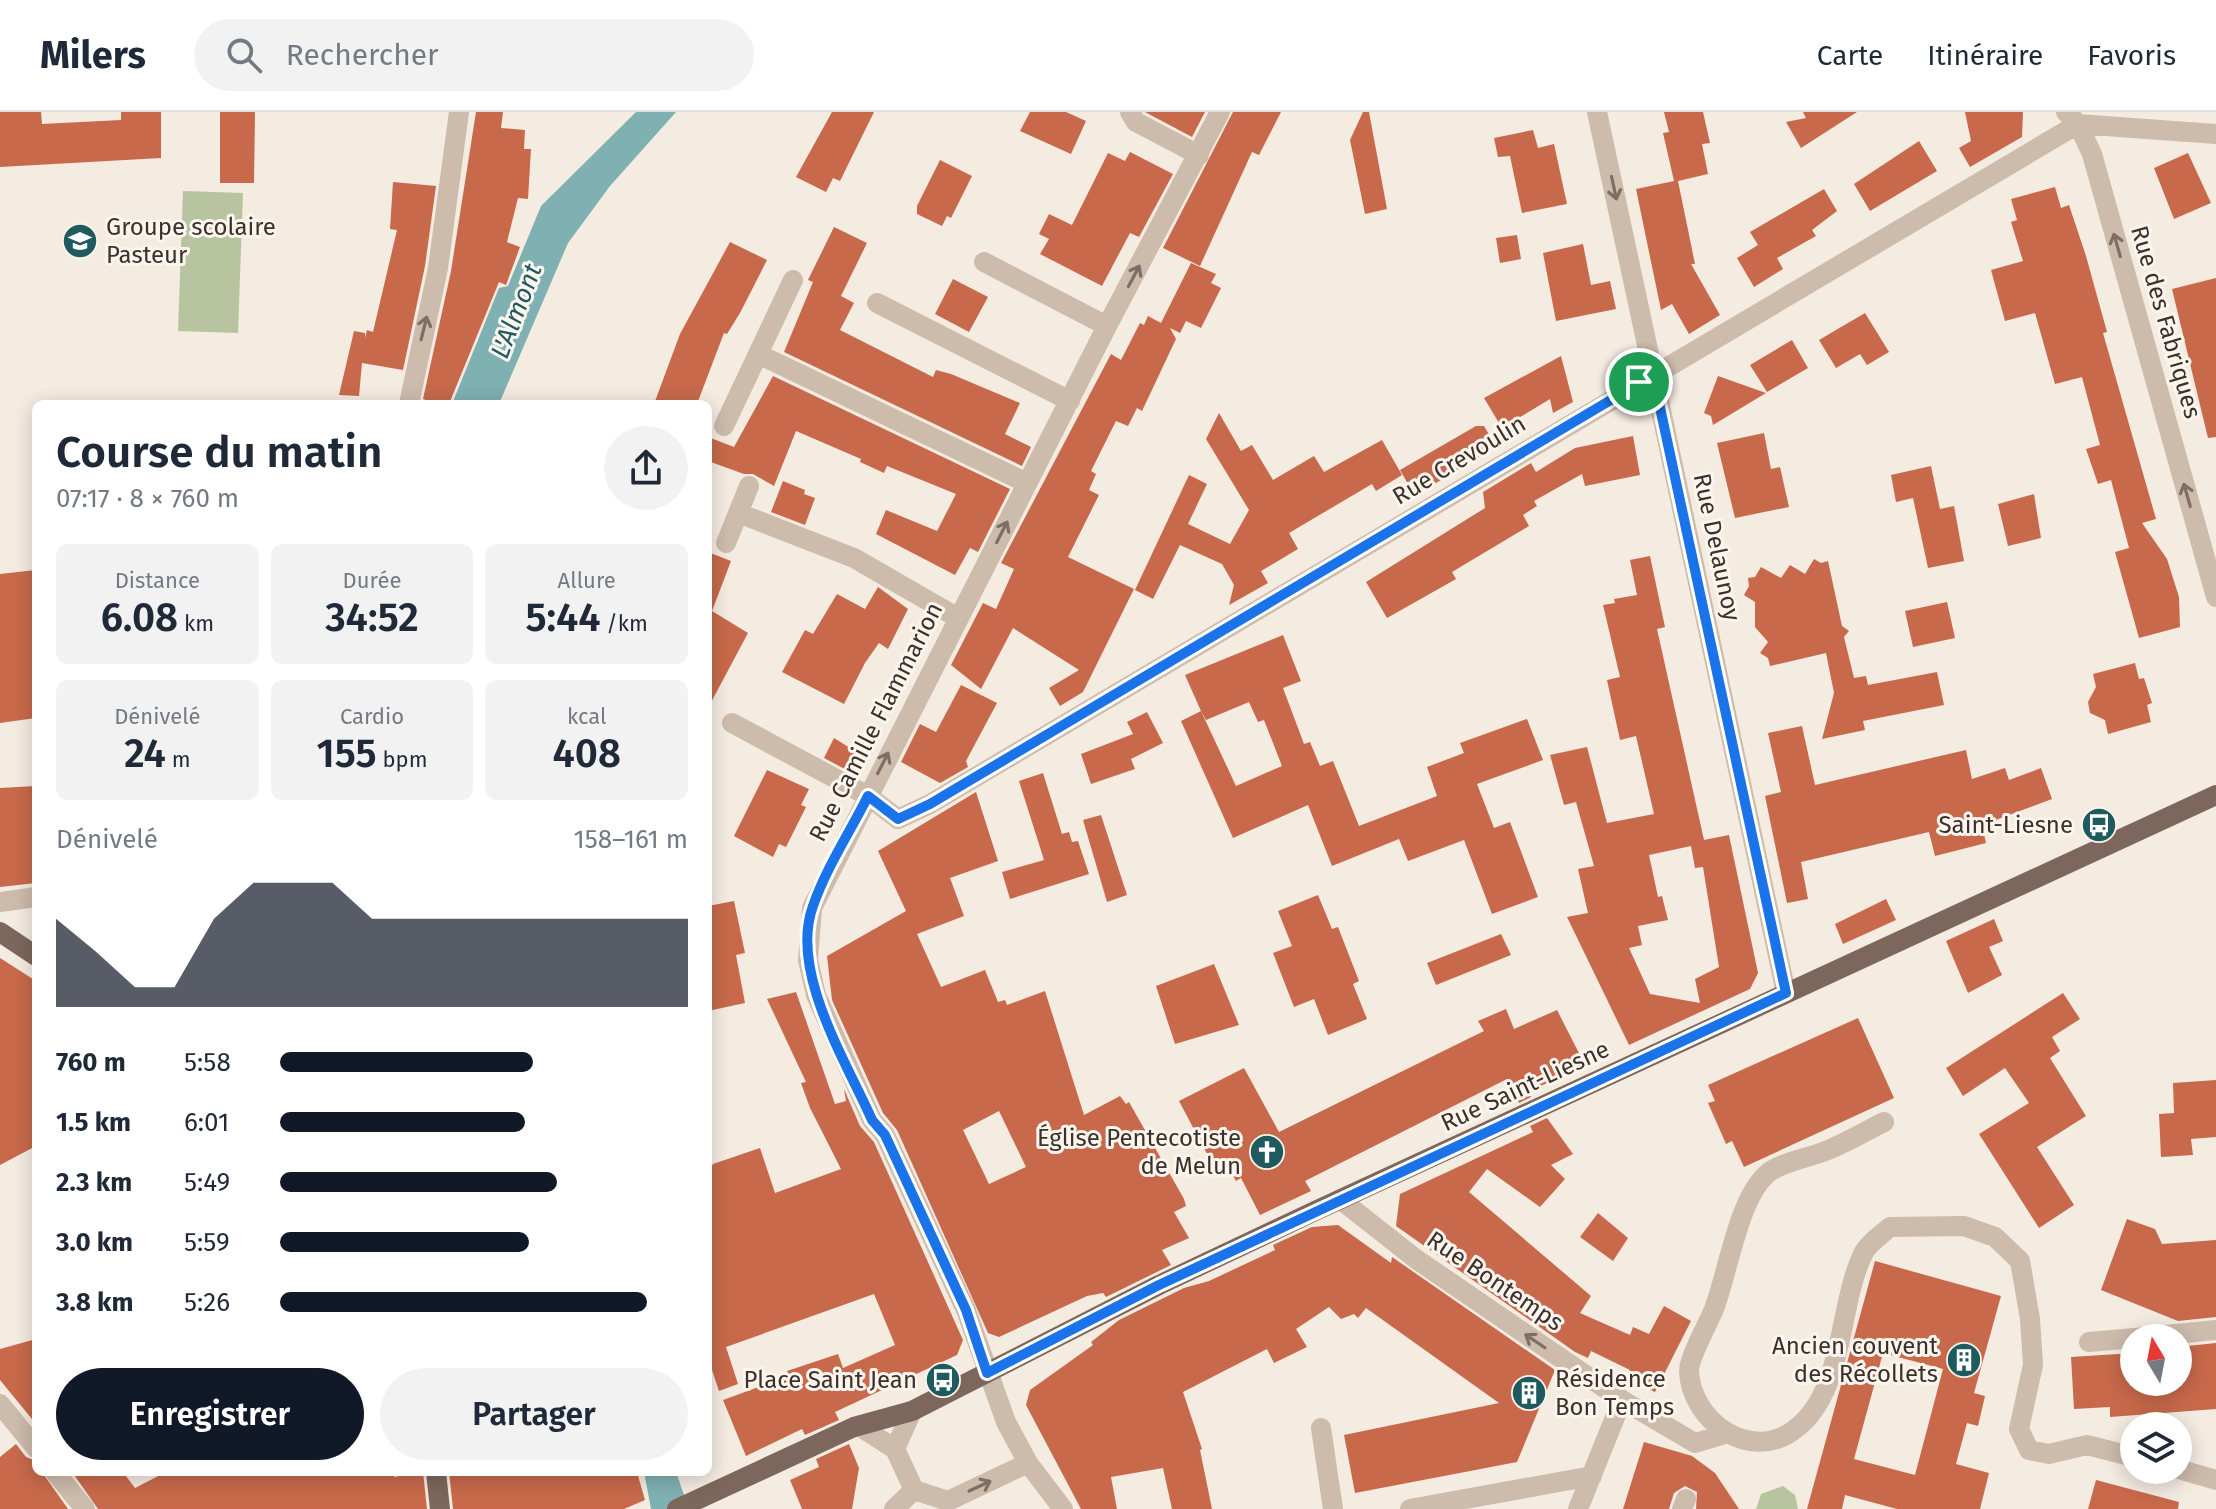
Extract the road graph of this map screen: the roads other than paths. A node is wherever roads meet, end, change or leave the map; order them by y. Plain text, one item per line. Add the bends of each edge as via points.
1 (459, 112) edge
2 (1130, 112) edge
3 (1220, 112) edge
4 (1597, 112) edge
5 (2072, 118) edge
6 (2216, 134) edge
7 (1199, 155) junction
8 (984, 262) dead end
9 (793, 280) dead end
10 (877, 303) dead end
11 (1107, 326) junction
12 (758, 354) junction
13 (1653, 375) junction
14 (410, 400) edge
15 (1070, 401) junction
16 (724, 426) dead end
17 (1027, 483) junction
18 (749, 486) dead end
19 (738, 513) junction
20 (2207, 532) edge
21 (726, 543) dead end
22 (2216, 597) edge
23 (958, 618) junction
24 (732, 723) dead end
25 (2216, 795) edge
26 (868, 796) junction
27 (32, 898) edge
28 (0, 902) edge
29 (0, 932) edge
30 (32, 953) edge
31 (1786, 993) junction
32 (1884, 1122) dead end
33 (1341, 1200) junction
34 (2216, 1330) edge
35 (2192, 1332) edge
36 (2120, 1339) edge
37 (2089, 1342) dead end
38 (987, 1373) junction
39 (1622, 1400) junction
40 (0, 1404) edge
41 (912, 1411) junction
42 (859, 1426) junction
43 (1321, 1428) dead end
44 (1725, 1434) junction
45 (32, 1443) edge
46 (895, 1449) junction
47 (2120, 1453) edge
48 (1028, 1463) junction
49 (2192, 1473) edge
50 (58, 1476) edge
51 (1592, 1476) junction
52 (2216, 1480) edge
53 (925, 1502) edge
54 (85, 1509) edge
55 (677, 1509) edge
56 (894, 1509) edge
57 (1063, 1509) edge
58 (1333, 1509) edge
59 (1410, 1509) edge
60 (1578, 1509) edge

14 -> 1 street via 438,268
2 - 7 street via 1136,122
3 - 7 street, Rue Camille Flammarion
4 -> 13 street, Rue Delaunoy
5 - 6 street
5 - 13 street, Rue Crevoulin
20 -> 5 street, Rue des Fabriques via 2092,154
11 -> 7 street, Rue Camille Flammarion
8 - 11 street
9 - 12 street
10 - 15 street
11 - 15 street, Rue Camille Flammarion
12 - 16 street
12 - 17 street
13 - 26 street, Rue Crevoulin via 930,804 898,819
13 - 31 street, Rue Delaunoy
15 - 17 street, Rue Camille Flammarion
23 -> 17 street, Rue Camille Flammarion
18 - 19 street
19 - 21 street
19 - 23 street via 854,558
20 - 22 street, Rue des Fabriques
26 -> 23 street, Rue Camille Flammarion
24 - 26 street
25 - 31 main road, Rue Saint-Liesne
26 - 38 street, Rue Camille Flammarion via 812,908 808,960 816,995 966,1310
27 - 28 street
29 - 30 main road
31 - 33 main road, Rue Saint-Liesne
32 - 44 street via 1767,1173 1748,1202 1689,1370 1699,1406
33 - 38 main road, Rue Saint-Liesne
39 -> 33 street, Rue Bontemps via 1416,1259
34 - 35 street
36 - 37 street
38 - 41 main road, Rue Saint-Liesne
38 - 48 street, Rue Camille Flammarion
39 - 44 street, Rue Bontemps via 1695,1443
39 - 51 street
40 - 45 street
41 - 42 main road, Rue Saint-Liesne
41 - 46 street
42 - 46 street
42 - 55 main road, Rue Saint-Liesne
43 - 58 street
44 - 47 street, Rue Bontemps via 1769,1441 1809,1417 1825,1391 1864,1250 1890,1227 1964,1226 1995,1237 2020,1261 2033,1365 2019,1429 2029,1450 2049,1454 2087,1445
46 - 53 street
53 -> 48 street via 948,1501
48 - 57 street, Rue Camille Flammarion
49 - 52 street
50 - 54 street
51 - 59 street
51 - 60 street
53 - 56 street

